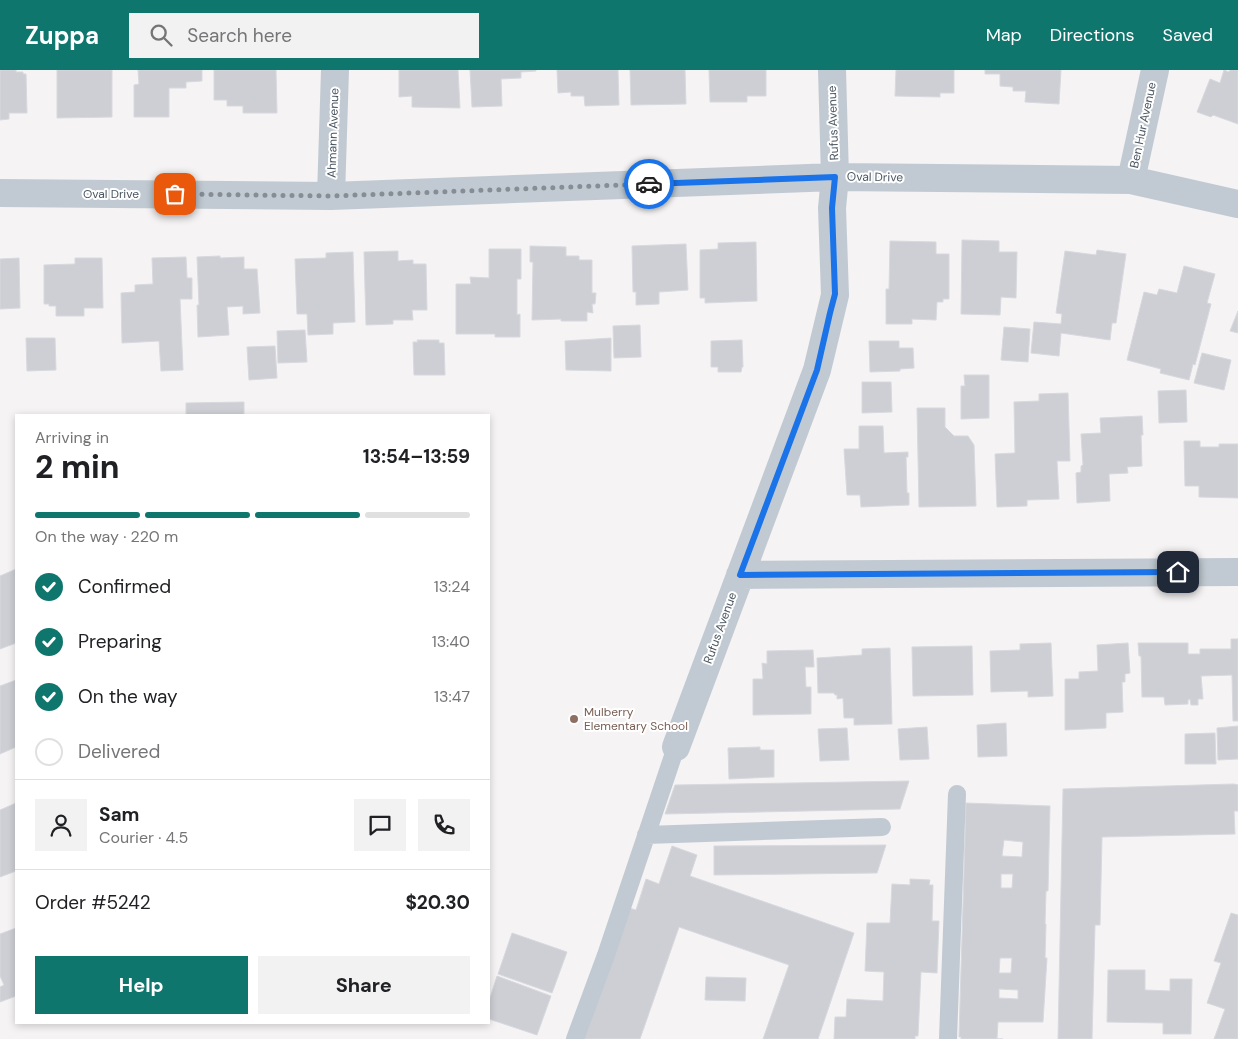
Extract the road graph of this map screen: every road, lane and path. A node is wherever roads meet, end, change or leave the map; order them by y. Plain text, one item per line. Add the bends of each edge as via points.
1 (335, 70) edge
2 (832, 70) edge
3 (1155, 70) edge
4 (835, 177) junction
5 (1131, 180) junction
6 (0, 193) edge
7 (331, 196) junction
8 (1238, 204) edge
9 (1238, 572) edge
10 (740, 575) junction
11 (676, 747) joint
12 (957, 794) dead end
13 (882, 827) dead end
14 (646, 835) junction
15 (575, 1039) edge
16 (948, 1039) edge

1 - 7 street, Ahmann Avenue
2 - 4 street, Rufus Avenue
3 - 5 street, Ben Hur Avenue
4 - 5 street, Oval Drive
4 - 7 street, Oval Drive
4 - 10 street, Rufus Avenue via 832,208 835,294 817,370
5 - 8 street, Oval Drive
6 - 7 street, Oval Drive
9 - 10 street
10 - 11 street, Rufus Avenue
11 - 14 lane
12 - 16 lane
13 - 14 lane
14 - 15 lane

